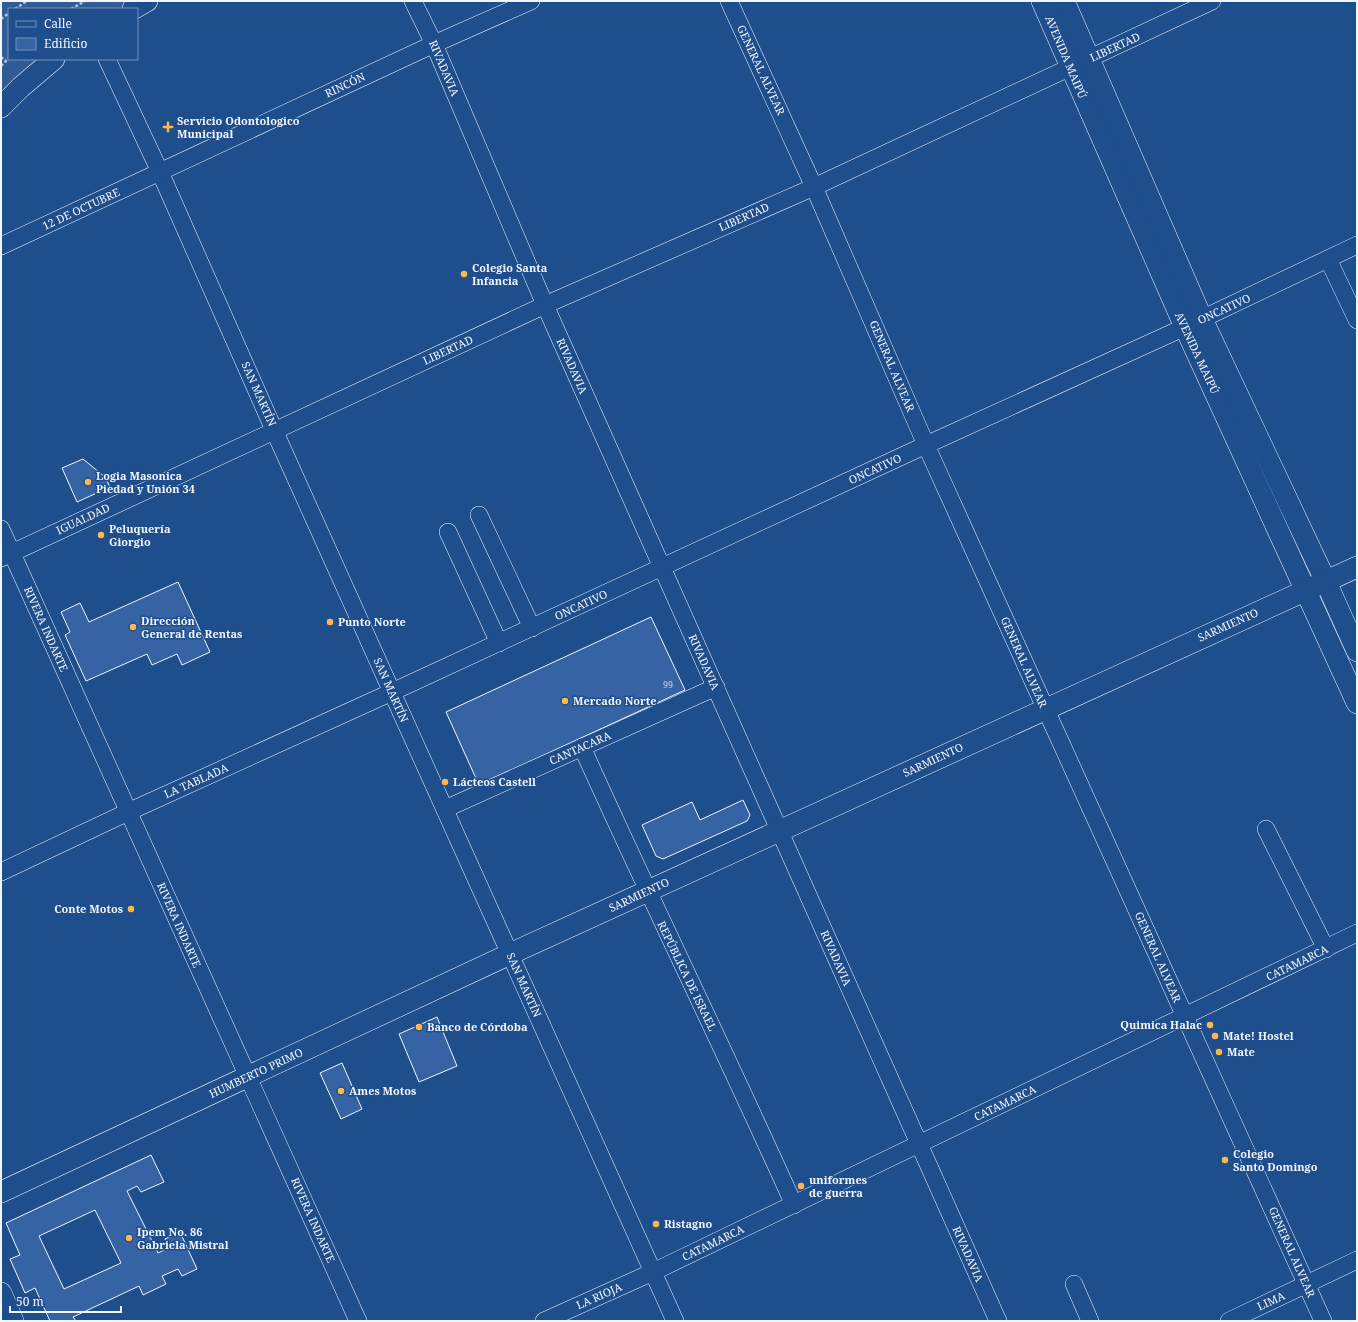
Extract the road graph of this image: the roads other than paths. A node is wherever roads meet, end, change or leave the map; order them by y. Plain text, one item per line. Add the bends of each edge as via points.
1 (148, 1) edge
2 (414, 1) edge
3 (531, 1) edge
4 (729, 1) edge
5 (1042, 1) edge
6 (1064, 1) edge
7 (1212, 1) edge
8 (135, 8) edge
9 (434, 44) junction
10 (53, 60) edge
11 (107, 60) edge
12 (1080, 63) junction
13 (1, 107) edge
14 (160, 172) junction
15 (814, 186) junction
16 (1357, 245) edge
17 (1, 246) edge
18 (1328, 259) junction
19 (545, 305) junction
20 (1357, 320) edge
21 (1193, 323) junction
22 (274, 430) junction
23 (926, 445) junction
24 (479, 515) dead end
25 (1, 529) edge
26 (448, 532) dead end
27 (6, 555) edge
28 (662, 567) junction
29 (1357, 567) edge
30 (1326, 582) junction
31 (1306, 592) junction
32 (532, 628) junction
33 (499, 643) junction
34 (1357, 651) edge
35 (716, 687) junction
36 (392, 692) junction
37 (1357, 703) edge
38 (1045, 709) junction
39 (582, 747) junction
40 (445, 809) junction
41 (128, 812) junction
42 (1266, 829) dead end
43 (779, 830) junction
44 (1, 872) edge
45 (647, 891) junction
46 (1357, 933) edge
47 (1326, 948) junction
48 (510, 954) junction
49 (1185, 1017) junction
50 (248, 1077) junction
51 (919, 1144) junction
52 (1, 1192) edge
53 (794, 1205) junction
54 (1357, 1260) edge
55 (653, 1272) junction
56 (1074, 1284) dead end
57 (1306, 1284) junction
58 (1, 1293) edge
59 (13, 1321) edge
60 (358, 1321) edge
61 (544, 1321) edge
62 (676, 1321) edge
63 (998, 1321) edge
64 (1090, 1321) edge
65 (1229, 1321) edge
66 (1323, 1321) edge

1 - 8 main road
2 - 9 street, RIVADAVIA
3 - 9 street, RINCÓN
4 - 15 street, GENERAL ALVEAR
5 - 12 main road, AVENIDA MAIPÚ
6 - 12 main road, AVENIDA MAIPÚ
7 - 12 street, LIBERTAD
9 - 14 street, RINCÓN
9 - 19 street, RIVADAVIA
10 - 13 main road
11 - 14 street, SAN MARTÍN
12 - 15 street, LIBERTAD
12 - 21 main road, AVENIDA MAIPÚ
14 - 17 street, 12 DE OCTUBRE
14 - 22 street, SAN MARTÍN
15 - 19 street, LIBERTAD
15 - 23 street, GENERAL ALVEAR
16 - 18 street, ONCATIVO
18 - 20 street
18 - 21 street, ONCATIVO
19 - 22 street, LIBERTAD
19 - 28 street, RIVADAVIA
21 - 23 street, ONCATIVO
21 - 30 main road, AVENIDA MAIPÚ
21 - 31 main road, AVENIDA MAIPÚ
22 - 27 street, IGUALDAD
22 - 36 street, SAN MARTÍN
23 - 28 street, ONCATIVO
23 - 38 street, GENERAL ALVEAR
24 - 32 street
25 - 27 street, RIVERA INDARTE
26 - 33 street
27 - 41 street, RIVERA INDARTE
28 - 32 street, ONCATIVO
28 - 35 street, RIVADAVIA
29 - 30 main road, SARMIENTO
30 - 31 main road, SARMIENTO
30 - 34 main road, AVENIDA MAIPÚ
31 - 37 main road, AVENIDA MAIPÚ
31 - 38 main road, SARMIENTO
32 - 33 street, ONCATIVO
33 - 36 street, ONCATIVO
35 - 39 street, CANTACARA
35 - 43 street, RIVADAVIA
36 - 40 street, SAN MARTÍN
36 - 41 street, LA TABLADA
38 - 43 main road, SARMIENTO
38 - 49 street, GENERAL ALVEAR
39 - 40 street, CANTACARA
39 - 45 street, REPÚBLICA DE ISRAEL
40 - 48 street, SAN MARTÍN
41 - 44 street, LA TABLADA
41 - 50 street, RIVERA INDARTE
42 - 47 street
43 - 45 main road, SARMIENTO
43 - 51 street, RIVADAVIA
45 - 48 main road, SARMIENTO
45 - 53 street, REPÚBLICA DE ISRAEL
46 - 47 street, CATAMARCA
47 - 49 street, CATAMARCA
48 - 50 main road, HUMBERTO PRIMO
48 - 55 street, SAN MARTÍN
49 - 51 street, CATAMARCA
49 - 57 street, GENERAL ALVEAR
50 - 52 main road, HUMBERTO PRIMO
50 - 60 street, RIVERA INDARTE
51 - 53 street, CATAMARCA
51 - 63 street, RIVADAVIA
53 - 55 street, CATAMARCA
54 - 57 street, LIMA
55 - 61 street, LA RIOJA
55 - 62 street, SAN MARTÍN
56 - 64 street
57 - 65 street, LIMA
57 - 66 street, GENERAL ALVEAR
58 - 59 main road

